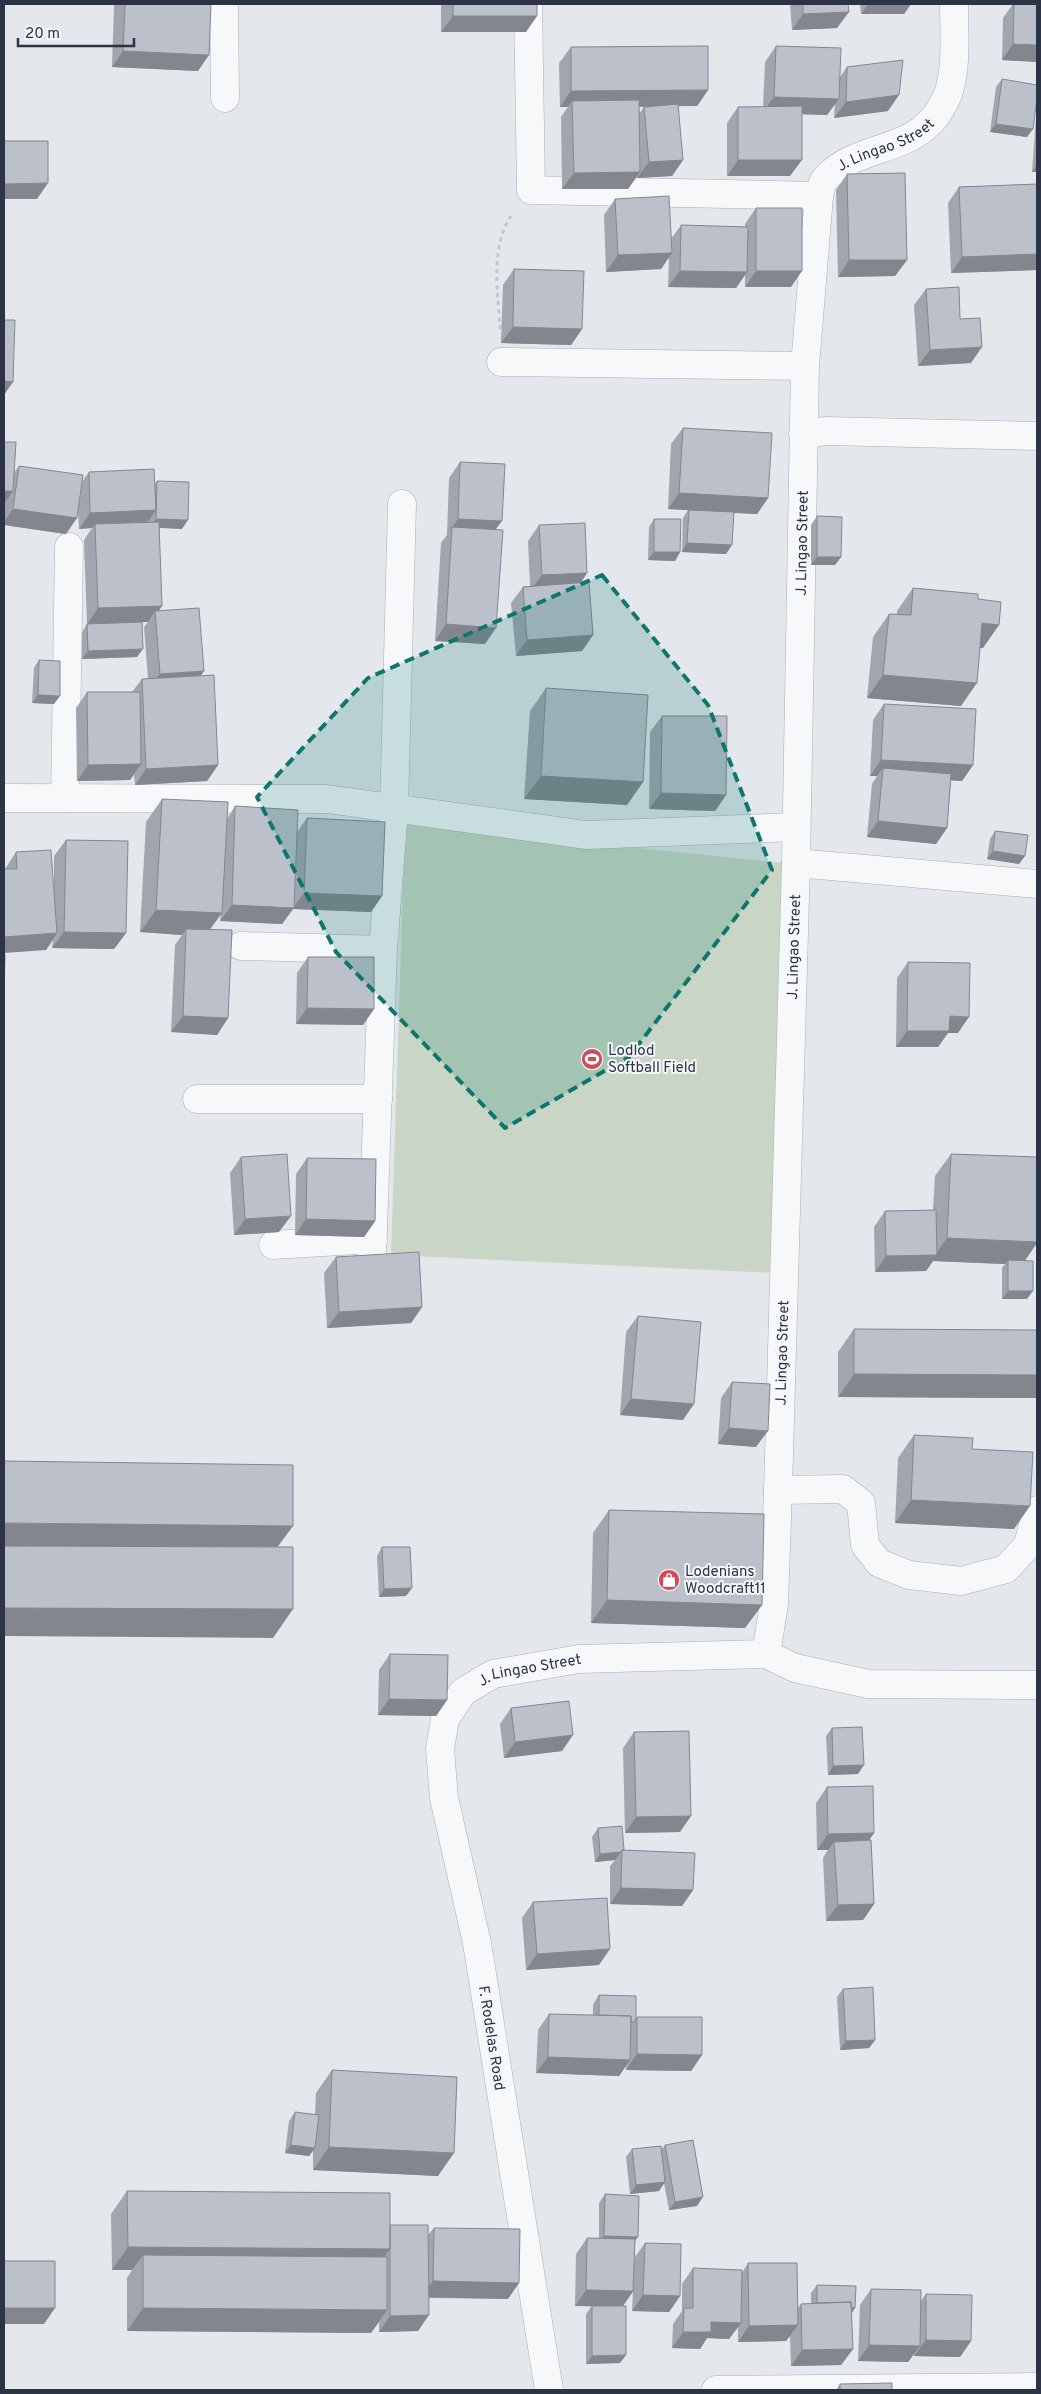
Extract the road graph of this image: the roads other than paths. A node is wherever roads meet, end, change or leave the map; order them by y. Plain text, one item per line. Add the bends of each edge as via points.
1 (224, 4) edge
2 (528, 4) edge
3 (954, 4) edge
4 (225, 98) dead end
5 (818, 196) junction
6 (501, 362) road end
7 (805, 366) junction
8 (803, 434) junction
9 (1037, 436) edge
10 (402, 504) dead end
11 (69, 547) dead end
12 (4, 798) edge
13 (66, 798) junction
14 (394, 810) junction
15 (795, 827) junction
16 (796, 863) junction
17 (1037, 884) edge
18 (241, 946) dead end
19 (383, 950) junction
20 (197, 1099) dead end
21 (378, 1099) junction
22 (273, 1244) dead end
23 (778, 1490) junction
24 (1037, 1510) edge
25 (766, 1654) junction
26 (1037, 1685) edge
27 (463, 1692) joint
28 (1036, 2387) dead end
29 (549, 2390) edge
30 (716, 2390) edge

1 - 4 street
2 - 5 street via 532,190
3 - 5 street, J. Lingao Street via 955,52 949,93 934,120 909,139 871,151 844,166 825,179
5 - 7 street, J. Lingao Street
6 - 7 street
7 - 8 street, J. Lingao Street
8 - 9 street via 826,431
8 - 15 street, J. Lingao Street
10 - 14 street
11 - 13 street
12 - 13 street
13 - 14 street via 328,799
14 - 15 street via 586,835
14 - 19 street
15 - 16 street, J. Lingao Street
16 - 17 street
16 - 23 street, J. Lingao Street
18 - 19 street
19 - 21 street
20 - 21 street
21 - 22 street via 372,1248
23 - 24 street via 843,1489 861,1503 865,1545 879,1563 909,1575 961,1582 1006,1569 1028,1546
23 - 25 street, J. Lingao Street via 774,1604
25 - 26 street via 795,1668 868,1684
25 - 27 street, J. Lingao Street via 579,1659 493,1674
27 - 29 street, F. Rodelas Road via 444,1719 440,1749 444,1798 477,1943
28 - 30 street

